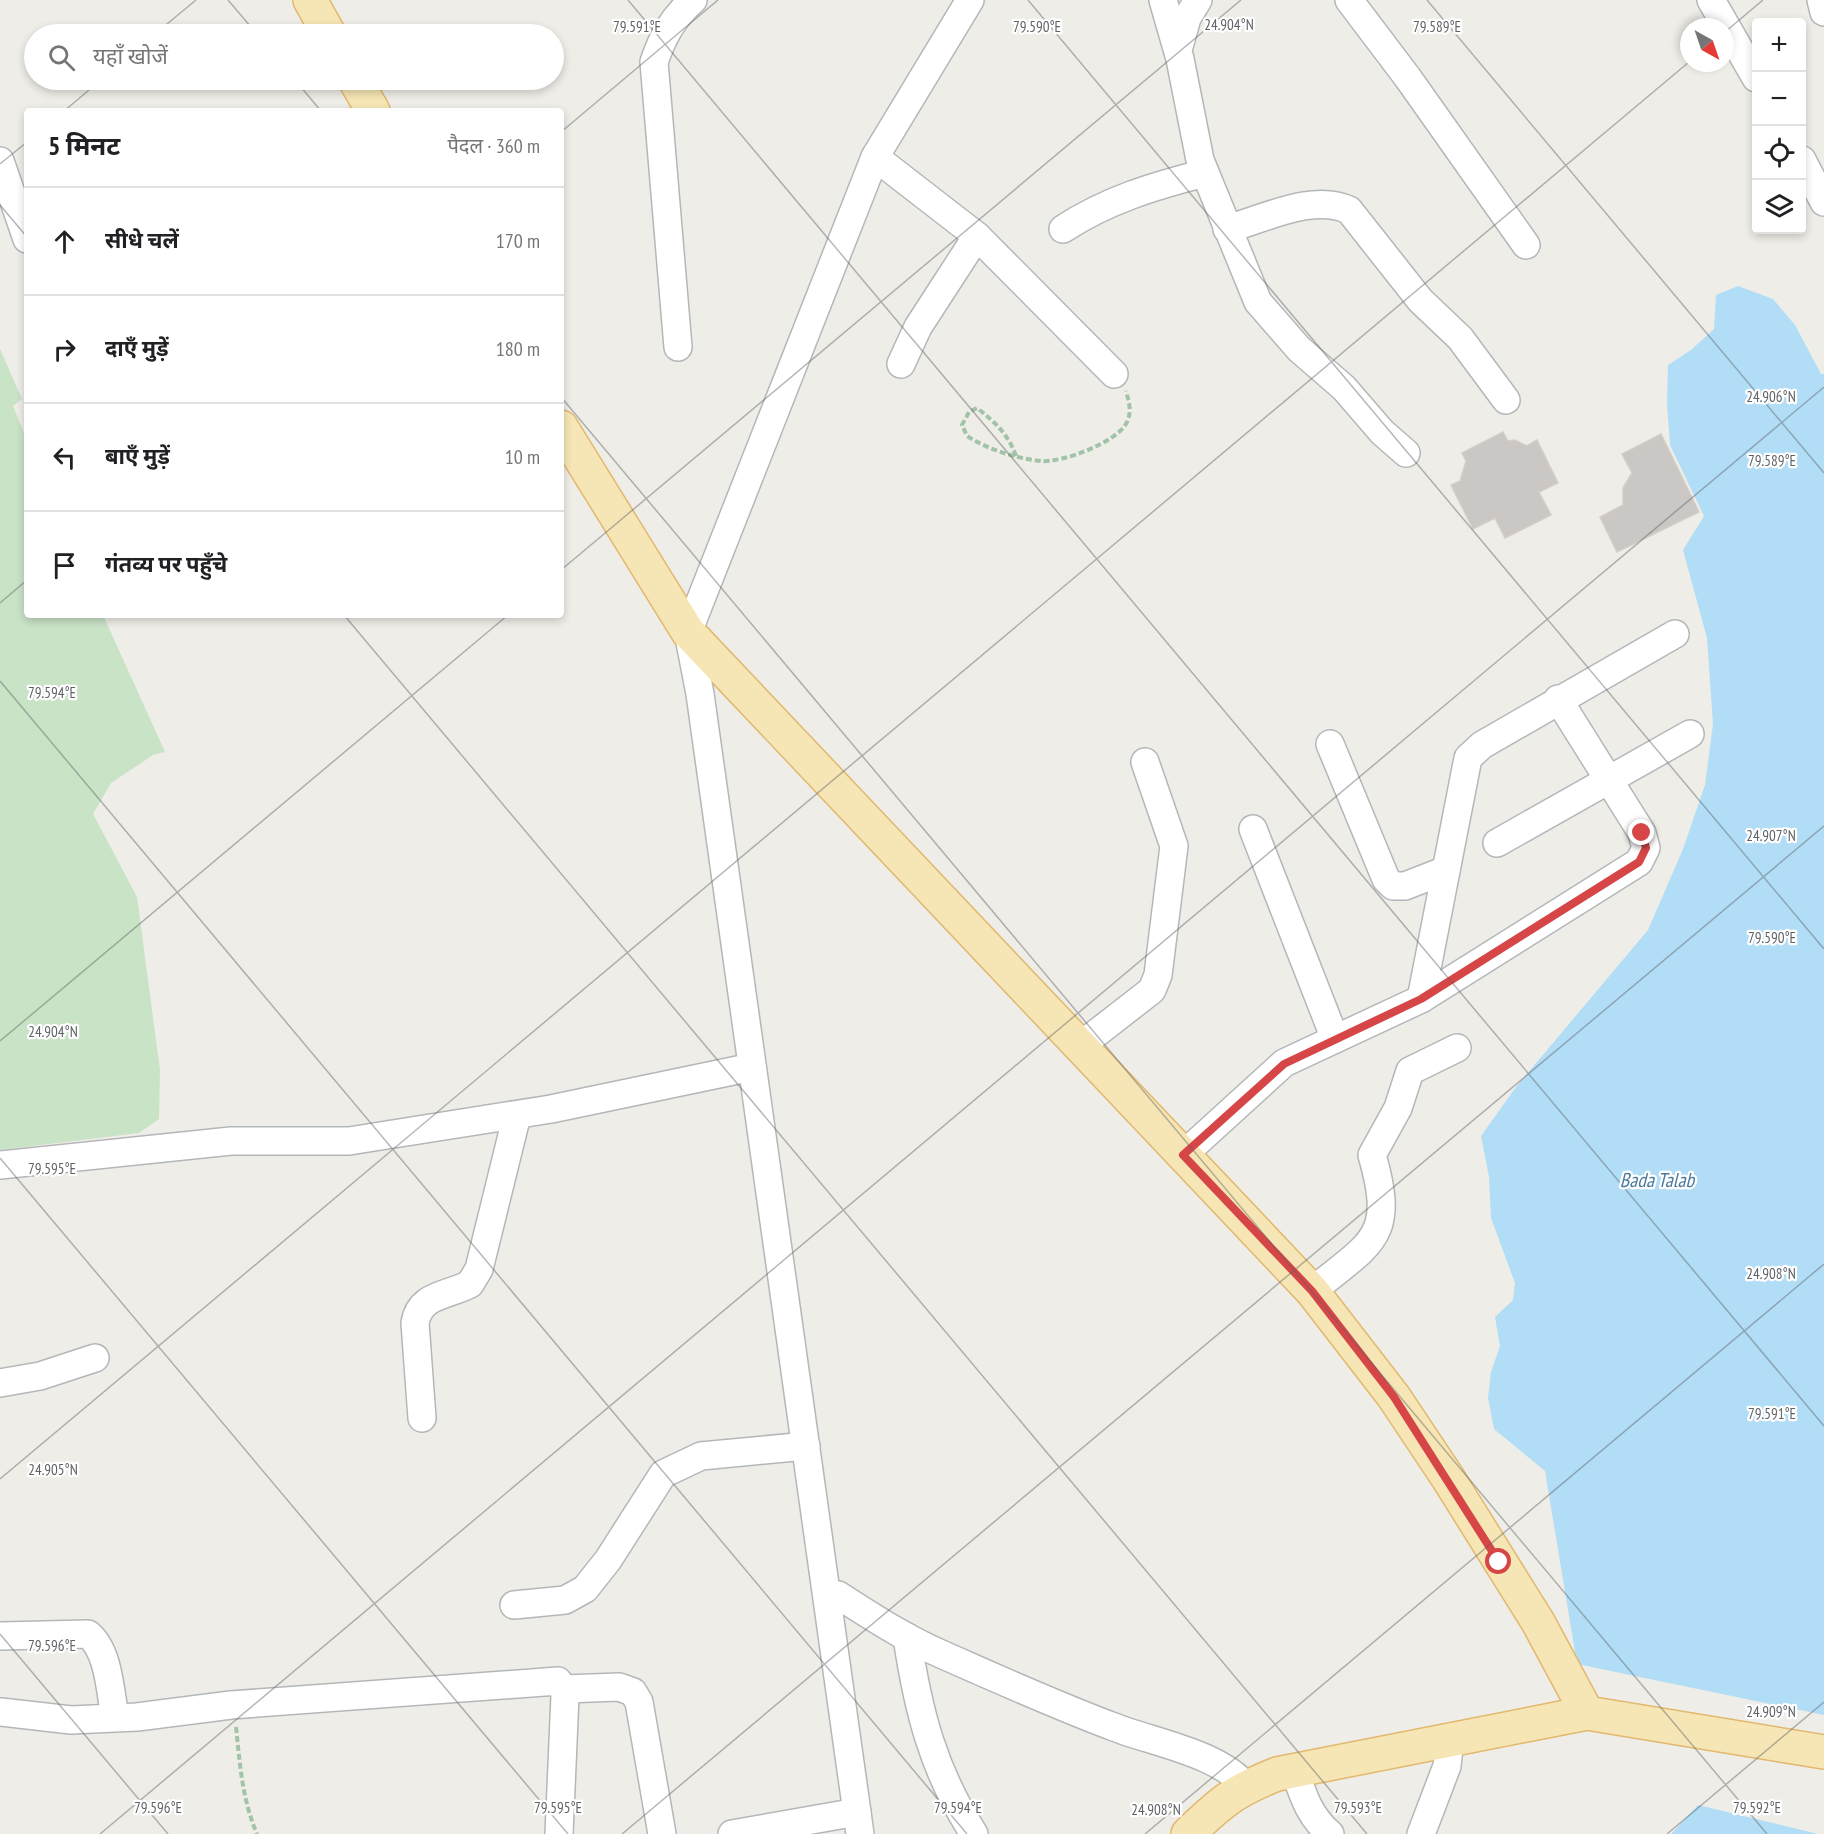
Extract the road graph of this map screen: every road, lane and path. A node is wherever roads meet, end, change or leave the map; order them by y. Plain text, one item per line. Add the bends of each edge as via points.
1 (310, 0) edge
2 (331, 0) edge
3 (693, 0) edge
4 (970, 0) edge
5 (1163, 0) edge
6 (1198, 0) edge
7 (1349, 0) edge
8 (1711, 0) edge
9 (1821, 0) edge
10 (1824, 12) edge
11 (323, 24) edge
12 (344, 24) edge
13 (1178, 51) junction
14 (1753, 72) edge
15 (361, 90) edge
16 (382, 90) edge
17 (371, 108) edge
18 (392, 108) edge
19 (875, 157) junction
20 (0, 161) edge
21 (1806, 168) edge
22 (1205, 173) junction
23 (1824, 202) edge
24 (1062, 229) dead end
25 (1227, 229) junction
26 (24, 230) edge
27 (977, 236) junction
28 (1526, 245) dead end
29 (678, 347) dead end
30 (901, 364) dead end
31 (1114, 375) joint
32 (1506, 400) dead end
33 (564, 432) edge
34 (1406, 453) dead end
35 (1016, 456) junction
36 (688, 632) junction
37 (1675, 634) dead end
38 (1558, 699) junction
39 (1690, 734) dead end
40 (1330, 744) dead end
41 (1145, 762) dead end
42 (1607, 778) junction
43 (1253, 829) dead end
44 (1497, 843) dead end
45 (1446, 870) junction
46 (1421, 999) junction
47 (1335, 1040) junction
48 (1080, 1046) junction
49 (1456, 1048) dead end
50 (753, 1067) junction
51 (517, 1115) junction
52 (1183, 1155) junction
53 (0, 1165) edge
54 (1312, 1291) junction
55 (94, 1358) dead end
56 (0, 1383) edge
57 (422, 1418) dead end
58 (806, 1446) junction
59 (827, 1594) junction
60 (514, 1605) dead end
61 (0, 1636) edge
62 (907, 1637) junction
63 (564, 1689) junction
64 (231, 1705) junction
65 (1, 1712) edge
66 (1587, 1713) junction
67 (115, 1717) junction
68 (1449, 1738) junction
69 (1824, 1752) edge
70 (1294, 1769) junction
71 (1245, 1786) junction
72 (859, 1823) edge
73 (257, 1834) edge
74 (558, 1834) edge
75 (662, 1834) edge
76 (732, 1834) edge
77 (974, 1834) edge
78 (1188, 1834) edge
79 (1330, 1834) edge
80 (1421, 1834) edge

1 - 11 main road
2 - 12 main road
3 - 29 street via 663,35 654,62
4 - 19 street
5 - 13 street
6 - 13 street via 1186,18
7 - 28 street
8 - 14 street
9 - 10 street
13 - 22 street
15 - 17 main road
16 - 18 main road
19 - 27 street
19 - 36 street
20 - 26 street
21 - 23 street
22 - 24 street via 1144,189
22 - 25 street
25 - 32 street via 1313,203 1349,210 1420,300 1460,339
25 - 34 street via 1258,302 1299,349 1344,388
27 - 30 street via 918,327
27 - 31 street
31 - 35 path via 1125,387 1130,412 1124,428 1112,438 1077,453 1043,461
33 - 36 main road
35 - 35 path via 1003,430 977,408 969,412 963,425 967,436 1000,453
36 - 48 main road
36 - 50 street
37 - 38 street
38 - 42 street
38 - 45 street via 1482,745 1468,758
39 - 42 street
40 - 45 street via 1386,879 1393,886 1406,886
41 - 48 street via 1174,846 1158,975 1152,990
42 - 44 street
42 - 46 street via 1642,833 1646,848 1639,862
43 - 47 street
45 - 46 street
46 - 47 street
47 - 52 street via 1284,1064
48 - 52 main road
49 - 54 street via 1410,1071 1398,1108 1372,1155 1383,1211 1377,1234
50 - 51 street
50 - 58 street
51 - 53 street via 350,1142 231,1141
51 - 57 street via 479,1269 470,1284 429,1299 417,1310
52 - 54 main road
54 - 66 main road via 1394,1397 1448,1478 1538,1622
55 - 56 street via 40,1376
58 - 59 street
58 - 60 street via 701,1456 663,1474 609,1560 585,1589 565,1600
59 - 62 street via 838,1594
59 - 72 street
61 - 67 street via 88,1634 97,1641 102,1655
62 - 71 street via 1114,1728 1236,1774
62 - 77 street via 924,1728 951,1797
63 - 64 street via 558,1681
63 - 74 street
63 - 75 street via 619,1687 633,1692 639,1702
64 - 67 street
64 - 73 path via 240,1776
65 - 67 street via 71,1720
66 - 68 main road
66 - 69 main road
68 - 70 main road
68 - 80 street via 1447,1766
70 - 71 main road
70 - 79 street via 1306,1805
71 - 78 main road via 1223,1800
72 - 76 street

